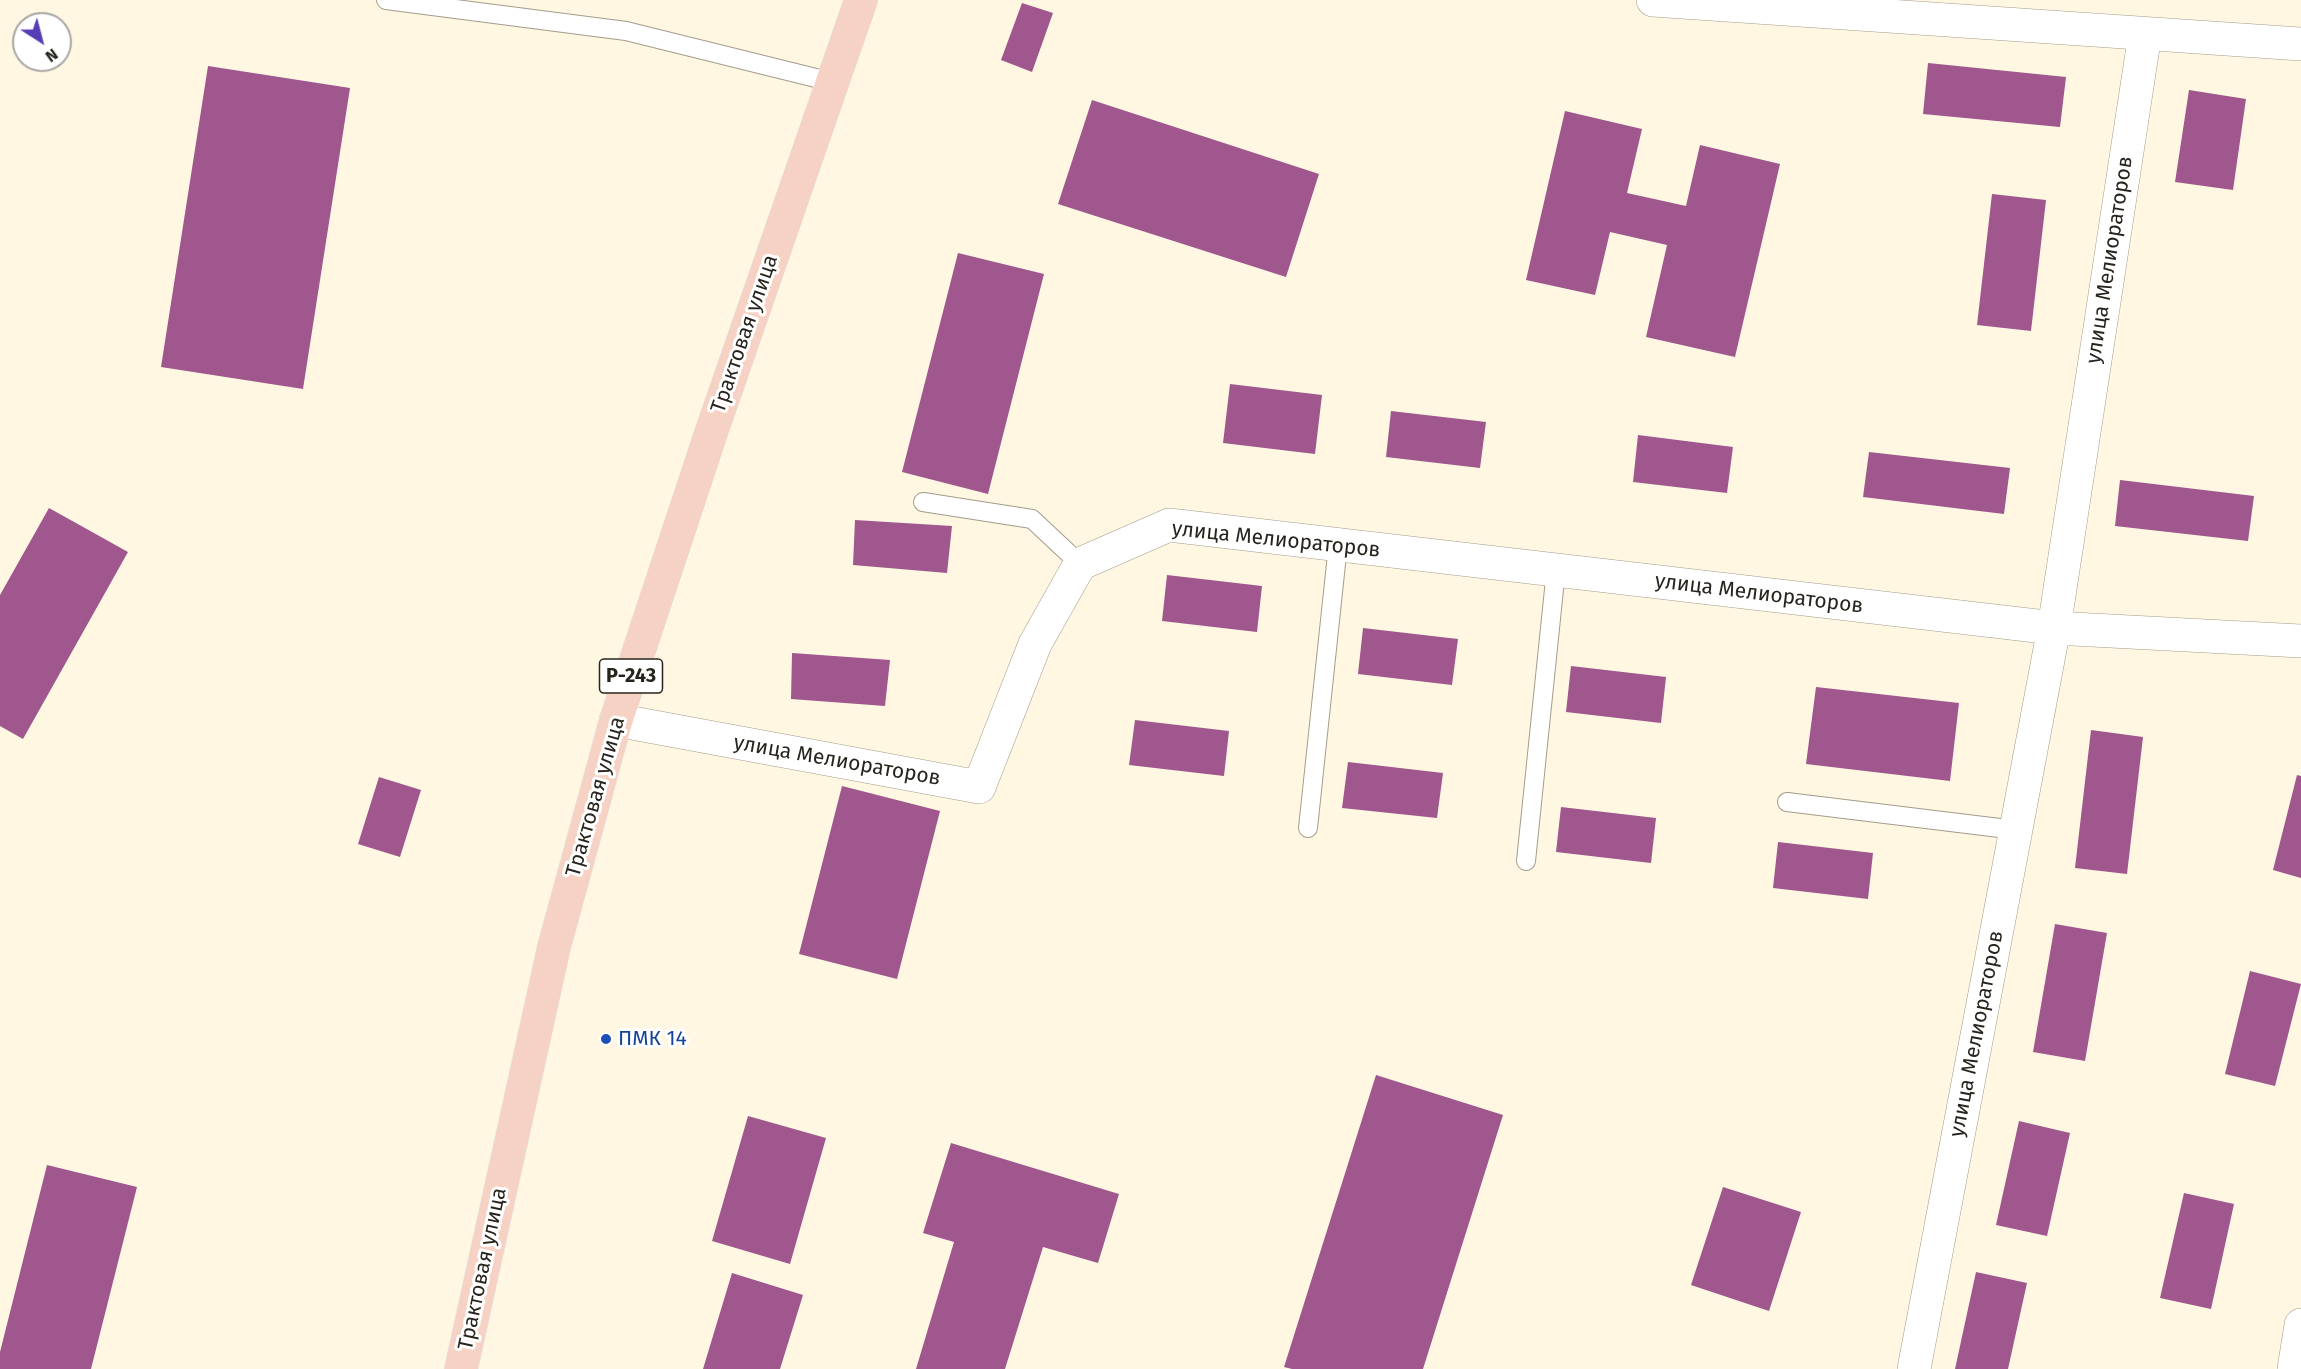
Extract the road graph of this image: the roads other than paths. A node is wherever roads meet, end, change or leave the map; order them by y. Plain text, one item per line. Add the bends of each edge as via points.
1 (386, 0) edge
2 (861, 0) edge
3 (1653, 0) edge
4 (2145, 34) junction
5 (2301, 44) edge
6 (832, 82) junction
7 (923, 502) dead end
8 (1338, 545) junction
9 (1080, 564) junction
10 (1556, 570) junction
11 (2054, 628) junction
12 (2301, 641) edge
13 (616, 720) junction
14 (1787, 802) dead end
15 (1308, 828) dead end
16 (2016, 830) junction
17 (1526, 861) dead end
18 (2301, 1325) edge
19 (461, 1369) edge
20 (1914, 1369) edge
21 (2294, 1369) edge

1 - 6 lane via 626,31
2 - 6 highway, Трактовая улица / Р-243
3 - 4 street
4 - 5 street
4 - 11 street, улица Мелиораторов
6 - 13 highway, Трактовая улица / Р-243
7 - 9 lane via 1032,519
8 - 9 street, улица Мелиораторов via 1170,525
8 - 10 street, улица Мелиораторов
8 - 15 lane
9 - 13 street, улица Мелиораторов via 1035,644 979,787
10 - 11 street, улица Мелиораторов
10 - 17 lane
11 - 12 street
11 - 16 street, улица Мелиораторов
13 - 19 highway, Трактовая улица / Р-243 via 554,948
14 - 16 lane
16 - 20 street, улица Мелиораторов
18 - 21 street

